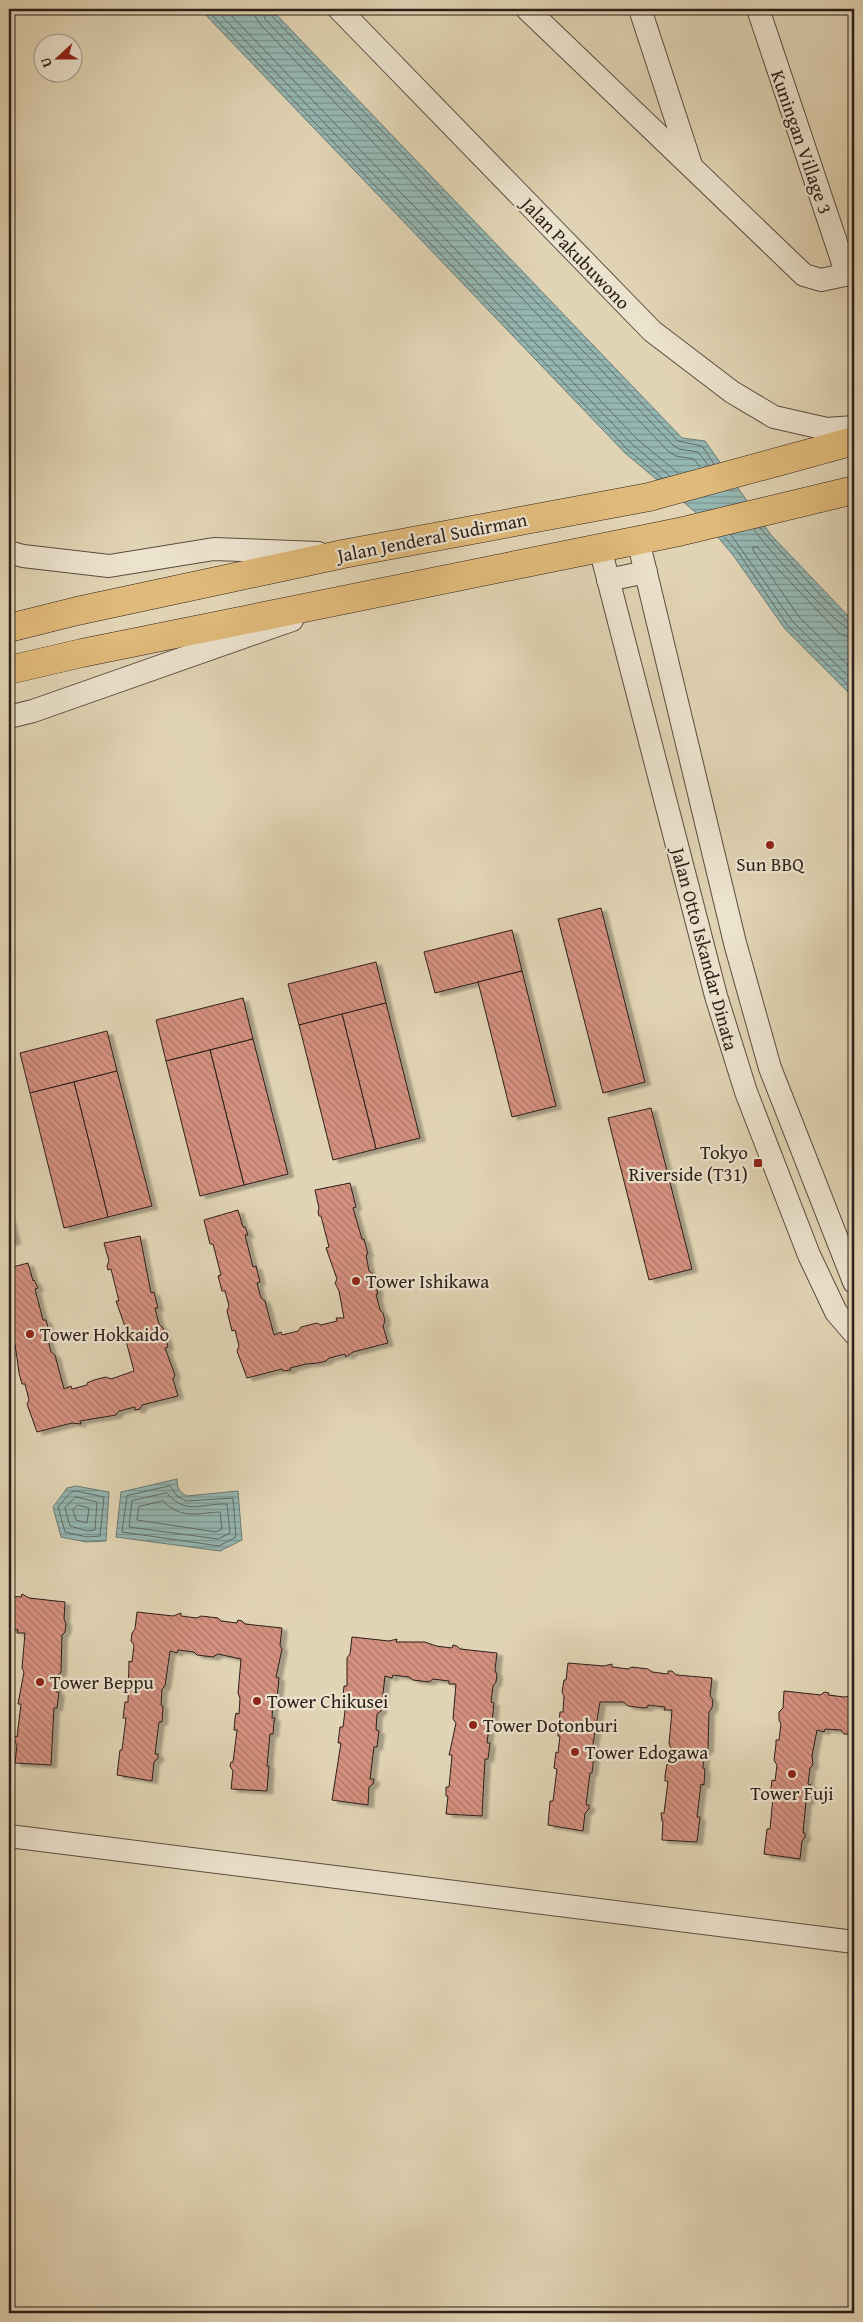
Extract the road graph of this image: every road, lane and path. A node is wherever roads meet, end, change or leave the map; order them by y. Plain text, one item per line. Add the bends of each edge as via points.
1 (339, 9) edge
2 (527, 9) edge
3 (640, 9) edge
4 (758, 9) edge
5 (692, 167) junction
6 (851, 274) edge
7 (854, 427) edge
8 (854, 441) edge
9 (854, 490) edge
10 (638, 540) junction
11 (600, 548) junction
12 (9, 552) edge
13 (343, 554) junction
14 (646, 572) junction
15 (608, 580) junction
16 (352, 599) junction
17 (9, 628) edge
18 (9, 670) edge
19 (9, 717) edge
20 (854, 1282) edge
21 (854, 1333) edge
22 (9, 1836) edge
23 (854, 1942) edge

1 - 7 street, Jalan Pakubuwono via 652,331 732,392 774,417 827,429
2 - 5 street
3 - 5 street
4 - 6 street, Kuningan Village 3
5 - 6 street via 804,275 821,280
8 - 13 main road, Jalan Jenderal Sudirman via 649,497
9 - 10 main road
10 - 11 main road
10 - 14 street, Jalan Otto Iskandar Dinata
11 - 15 street, Jalan Otto Iskandar Dinata
11 - 16 main road
12 - 13 street via 109,566 214,549
13 - 17 main road, Jalan Jenderal Sudirman
14 - 15 street
14 - 20 street, Jalan Otto Iskandar Dinata via 735,943 770,1068
15 - 21 street, Jalan Otto Iskandar Dinata via 716,996 746,1092 808,1255 836,1312
16 - 18 main road
16 - 19 street
22 - 23 street

